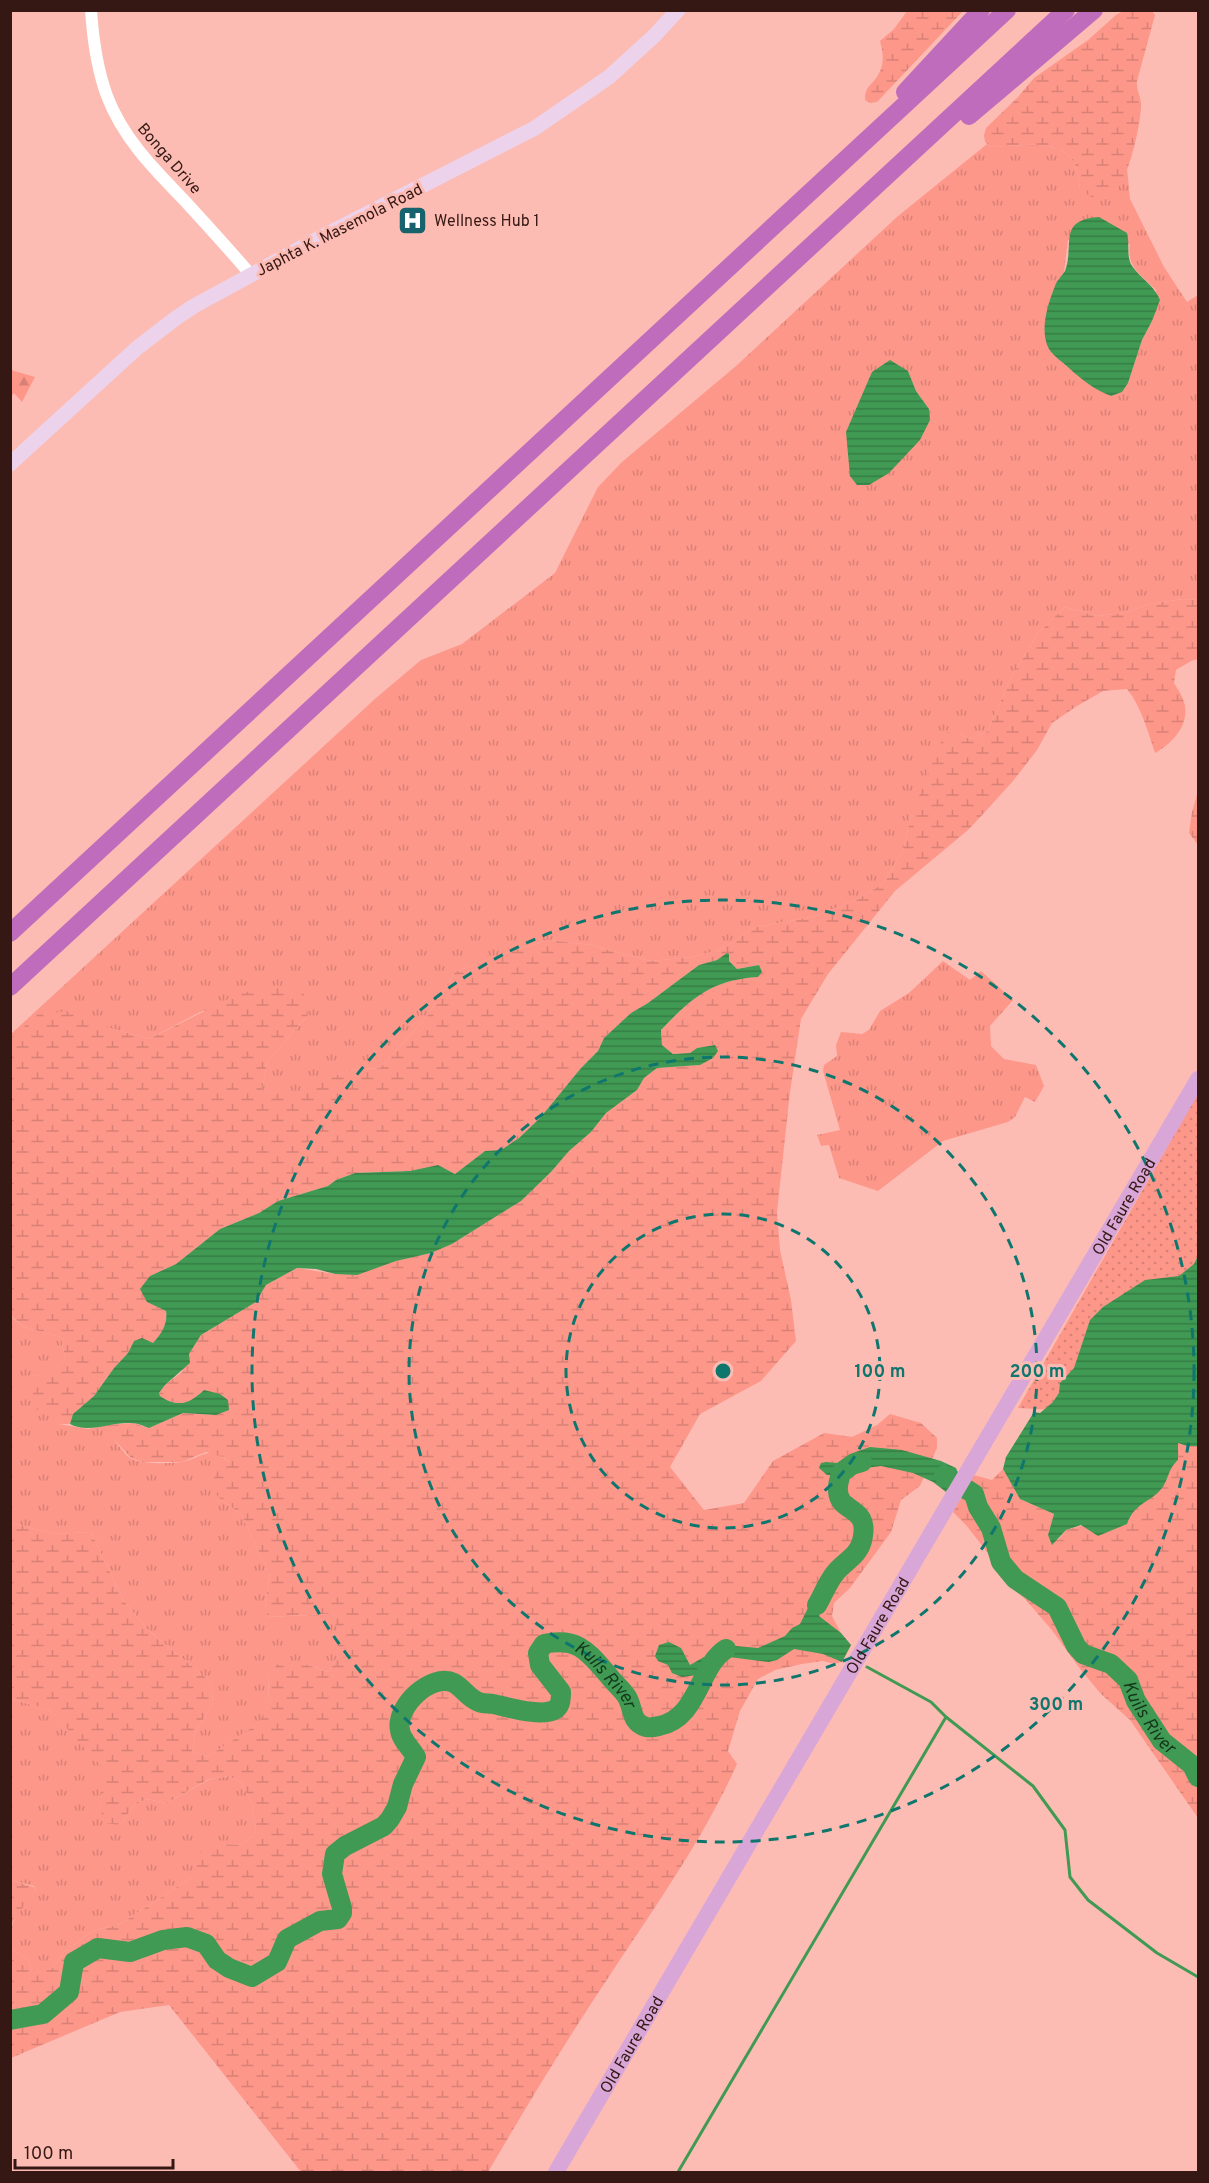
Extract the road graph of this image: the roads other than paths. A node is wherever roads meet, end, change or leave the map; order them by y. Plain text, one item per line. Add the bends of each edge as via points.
1 (91, 10) edge
2 (678, 10) edge
3 (981, 10) edge
4 (1007, 10) edge
5 (1066, 10) edge
6 (1094, 10) edge
7 (874, 134) junction
8 (859, 202) junction
9 (251, 275) junction
10 (10, 464) edge
11 (10, 933) edge
12 (10, 987) edge
13 (1198, 1079) edge
14 (556, 2172) edge

1 - 9 street, Bonga Drive via 93,43 105,89 124,130 150,165
2 - 9 main road, Japhta K. Masemola Road via 609,77 535,128
3 - 7 highway via 907,89
4 - 7 highway
5 - 8 highway
6 - 8 highway via 899,176
7 - 11 highway
8 - 12 highway
9 - 10 main road, Japhta K. Masemola Road via 194,306 156,333
13 - 14 main road, Old Faure Road

